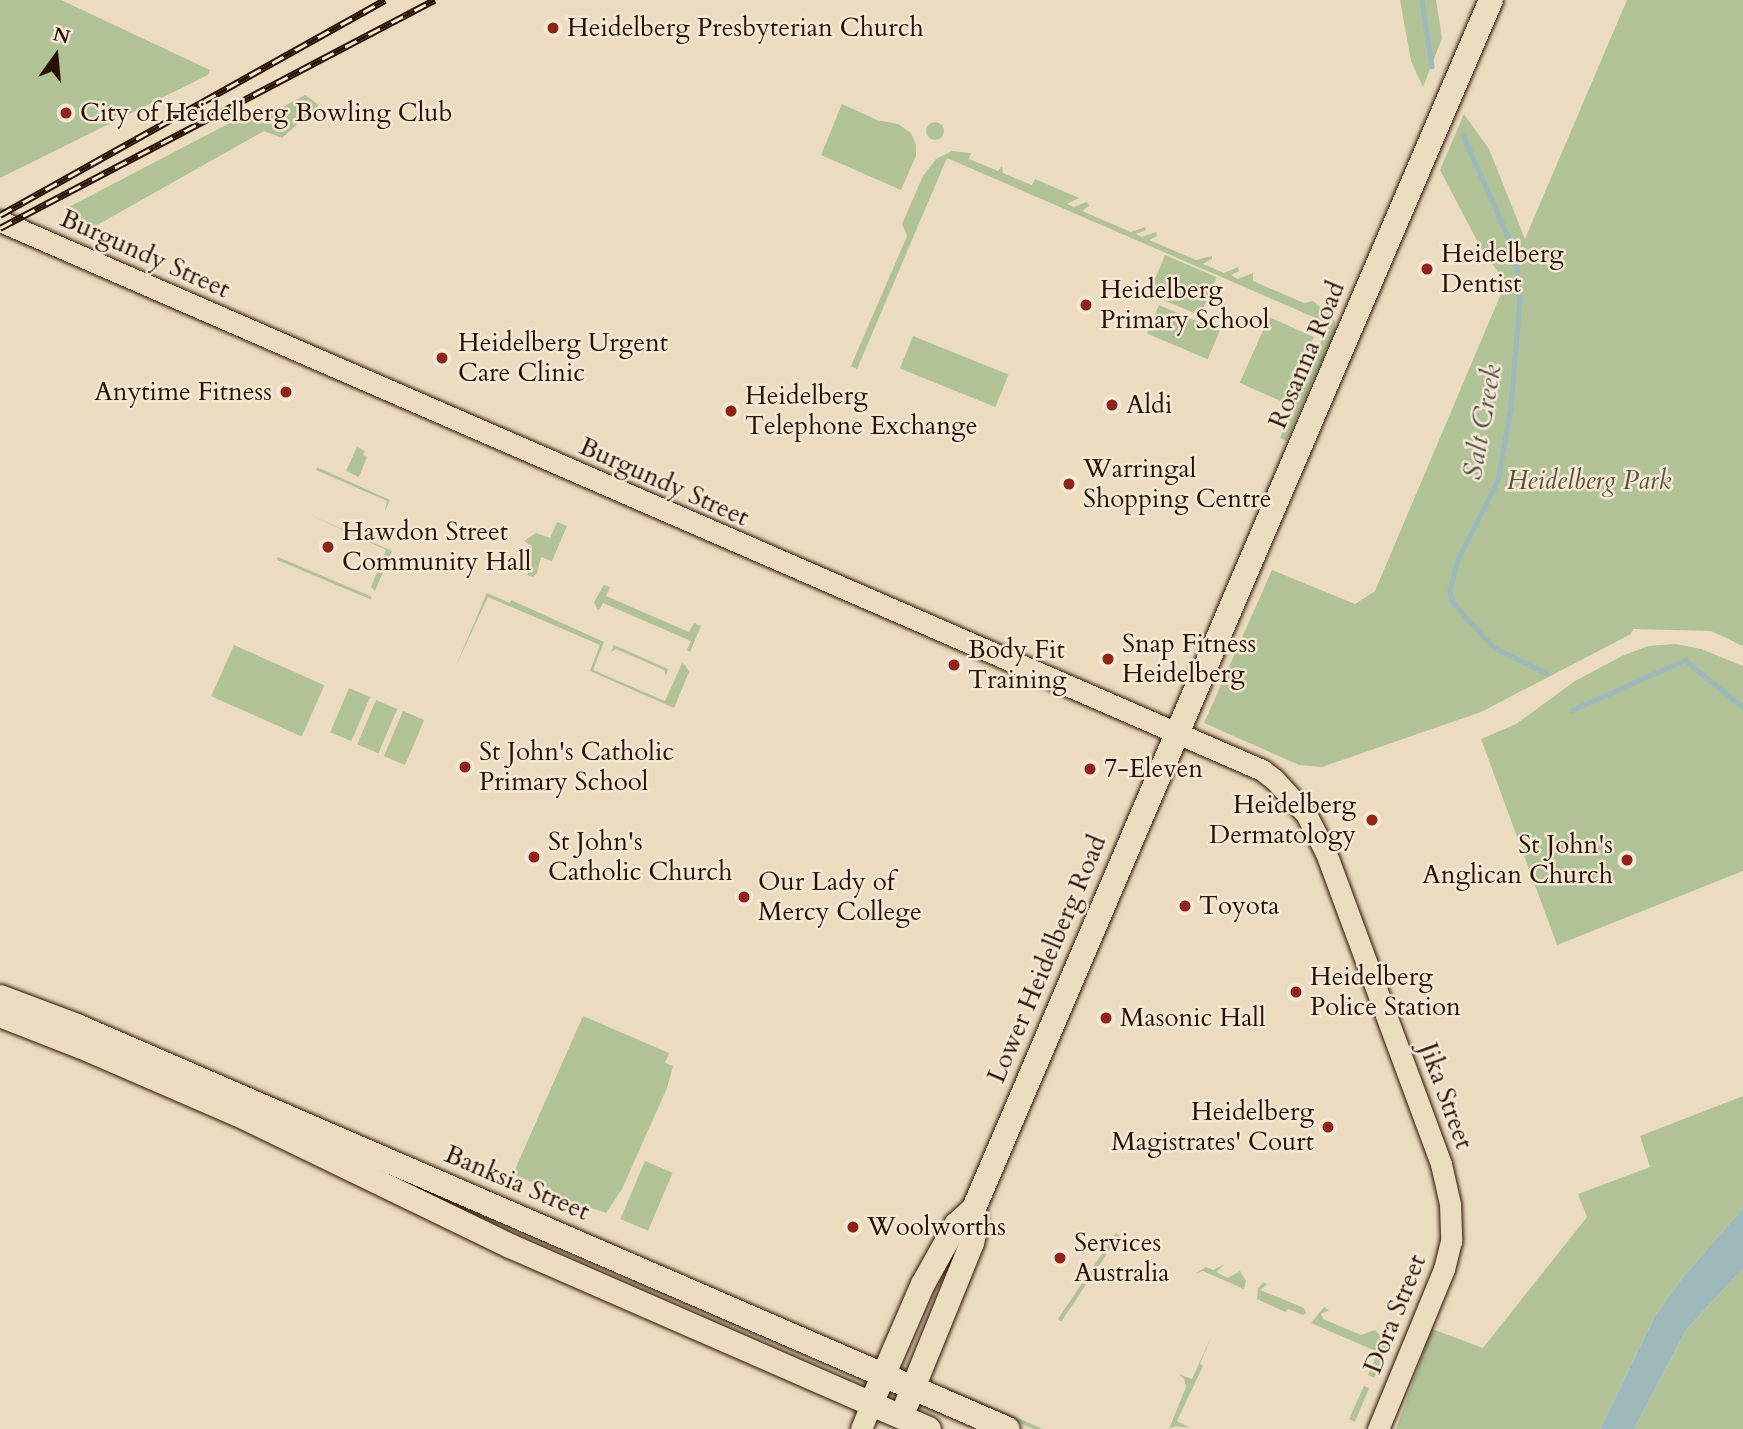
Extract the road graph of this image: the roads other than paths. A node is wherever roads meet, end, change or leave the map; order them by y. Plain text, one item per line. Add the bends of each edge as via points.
1 (1491, 0) edge
2 (0, 221) edge
3 (1177, 734) junction
4 (1298, 804) joint
5 (0, 997) edge
6 (0, 1015) edge
7 (475, 1198) junction
8 (974, 1208) junction
9 (1451, 1217) joint
10 (467, 1225) junction
11 (883, 1374) junction
12 (913, 1388) junction
13 (871, 1404) junction
14 (899, 1423) edge
15 (861, 1429) edge
16 (929, 1429) edge
17 (1008, 1429) edge
18 (1378, 1429) edge

1 - 3 highway, Rosanna Road
2 - 3 main road, Burgundy Street
3 - 4 main road, Burgundy Street via 1262,769
3 - 8 highway, Lower Heidelberg Road
4 - 9 main road, Jika Street via 1322,841 1339,885 1441,1164
5 - 7 highway, Banksia Street
6 - 10 highway via 237,1115
7 - 10 highway
7 - 11 highway, Banksia Street
8 - 11 highway, Lower Heidelberg Road via 956,1225 937,1257
8 - 12 highway, Lower Heidelberg Road via 972,1243
9 - 18 main road, Dora Street via 1444,1269
10 - 13 highway
11 - 12 highway, Banksia Street
11 - 13 highway, Lower Heidelberg Road
12 - 14 highway, Lower Heidelberg Road
12 - 17 highway, Banksia Street
13 - 14 highway
13 - 15 main road, Lower Heidelberg Road
14 - 16 highway

